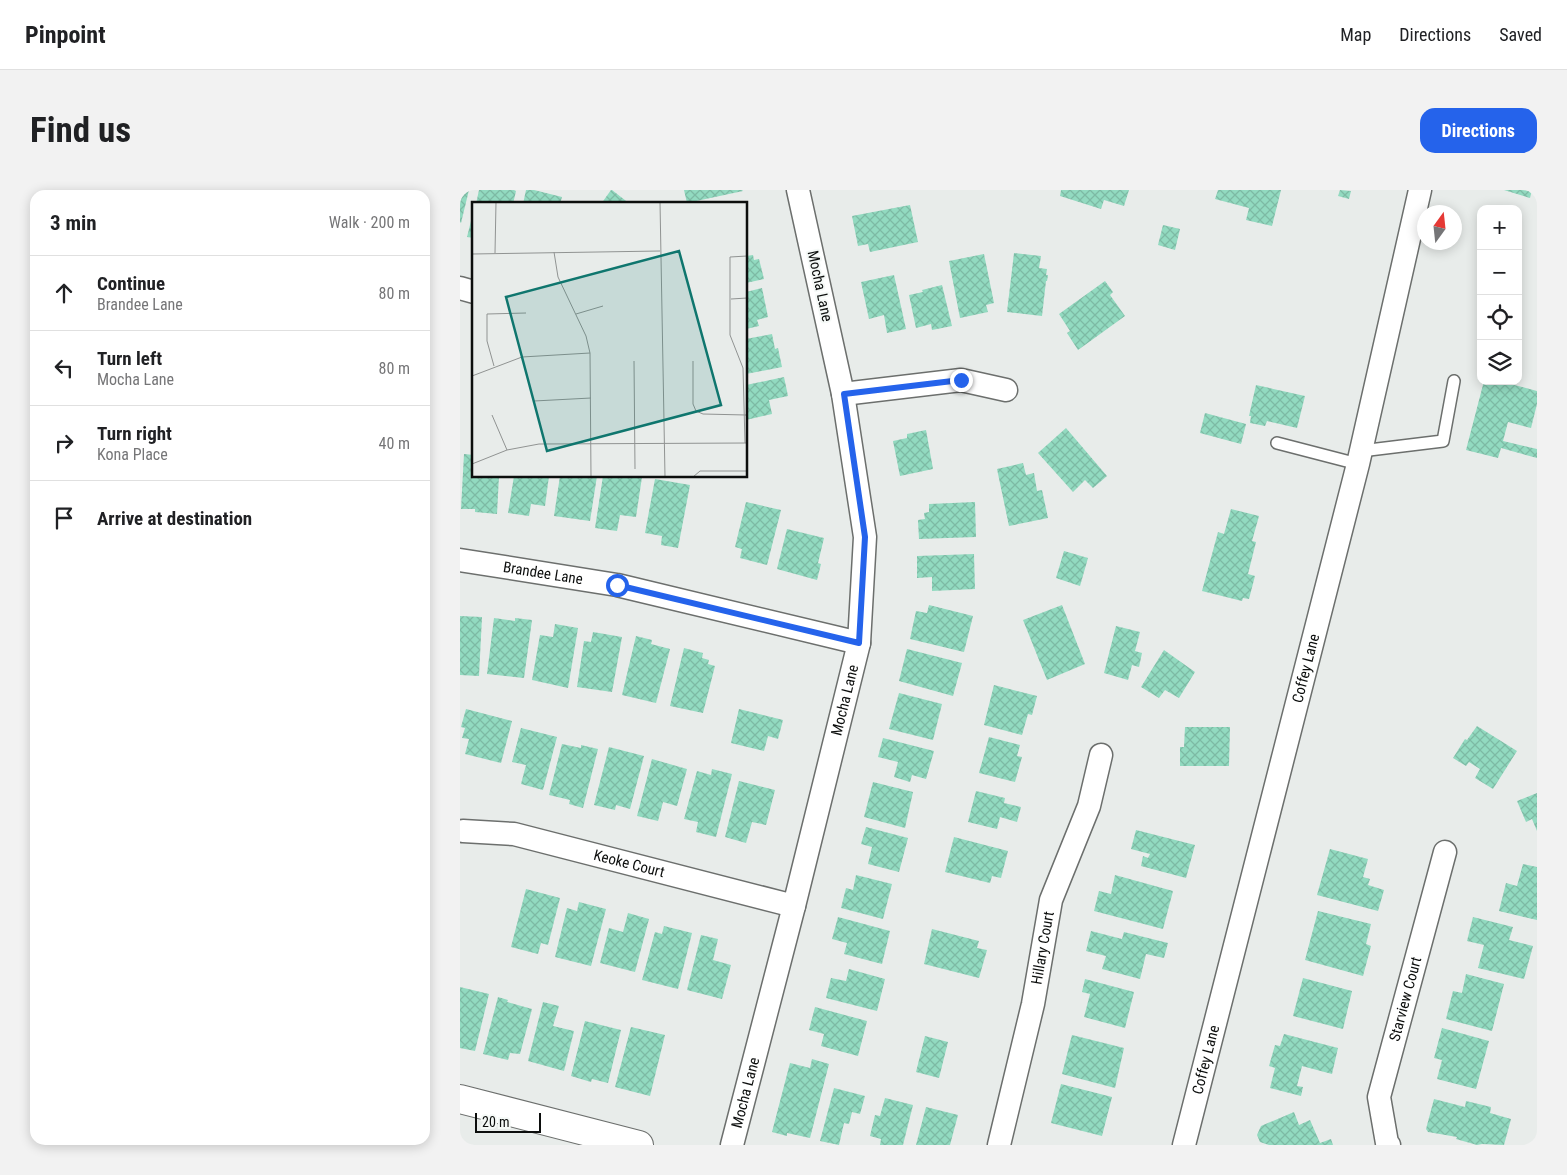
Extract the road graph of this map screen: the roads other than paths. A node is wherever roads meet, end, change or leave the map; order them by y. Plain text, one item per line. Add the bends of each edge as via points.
1 (798, 190) edge
2 (1420, 190) edge
3 (1454, 381) dead end
4 (1006, 390) dead end
5 (844, 394) junction
6 (1277, 443) dead end
7 (1360, 457) junction
8 (460, 560) edge
9 (859, 643) junction
10 (1102, 754) dead end
11 (463, 831) dead end
12 (1445, 852) dead end
13 (794, 906) junction
14 (460, 1099) edge
15 (639, 1145) edge
16 (732, 1145) edge
17 (999, 1145) edge
18 (1184, 1145) edge
19 (1389, 1145) edge

1 - 5 street, Mocha Lane
2 - 7 street, Coffey Lane
3 - 7 lane via 1443,441
4 - 5 street via 961,380
5 - 9 street, Mocha Lane via 865,537
6 - 7 lane
7 - 18 street, Coffey Lane
8 - 9 street, Brandee Lane via 617,585
9 - 13 street, Mocha Lane
10 - 17 street, Hillary Court via 1089,806 1051,900 1034,1004
11 - 13 street, Keoke Court via 514,834
12 - 19 street, Starview Court via 1378,1097
13 - 16 street, Mocha Lane
14 - 15 street

